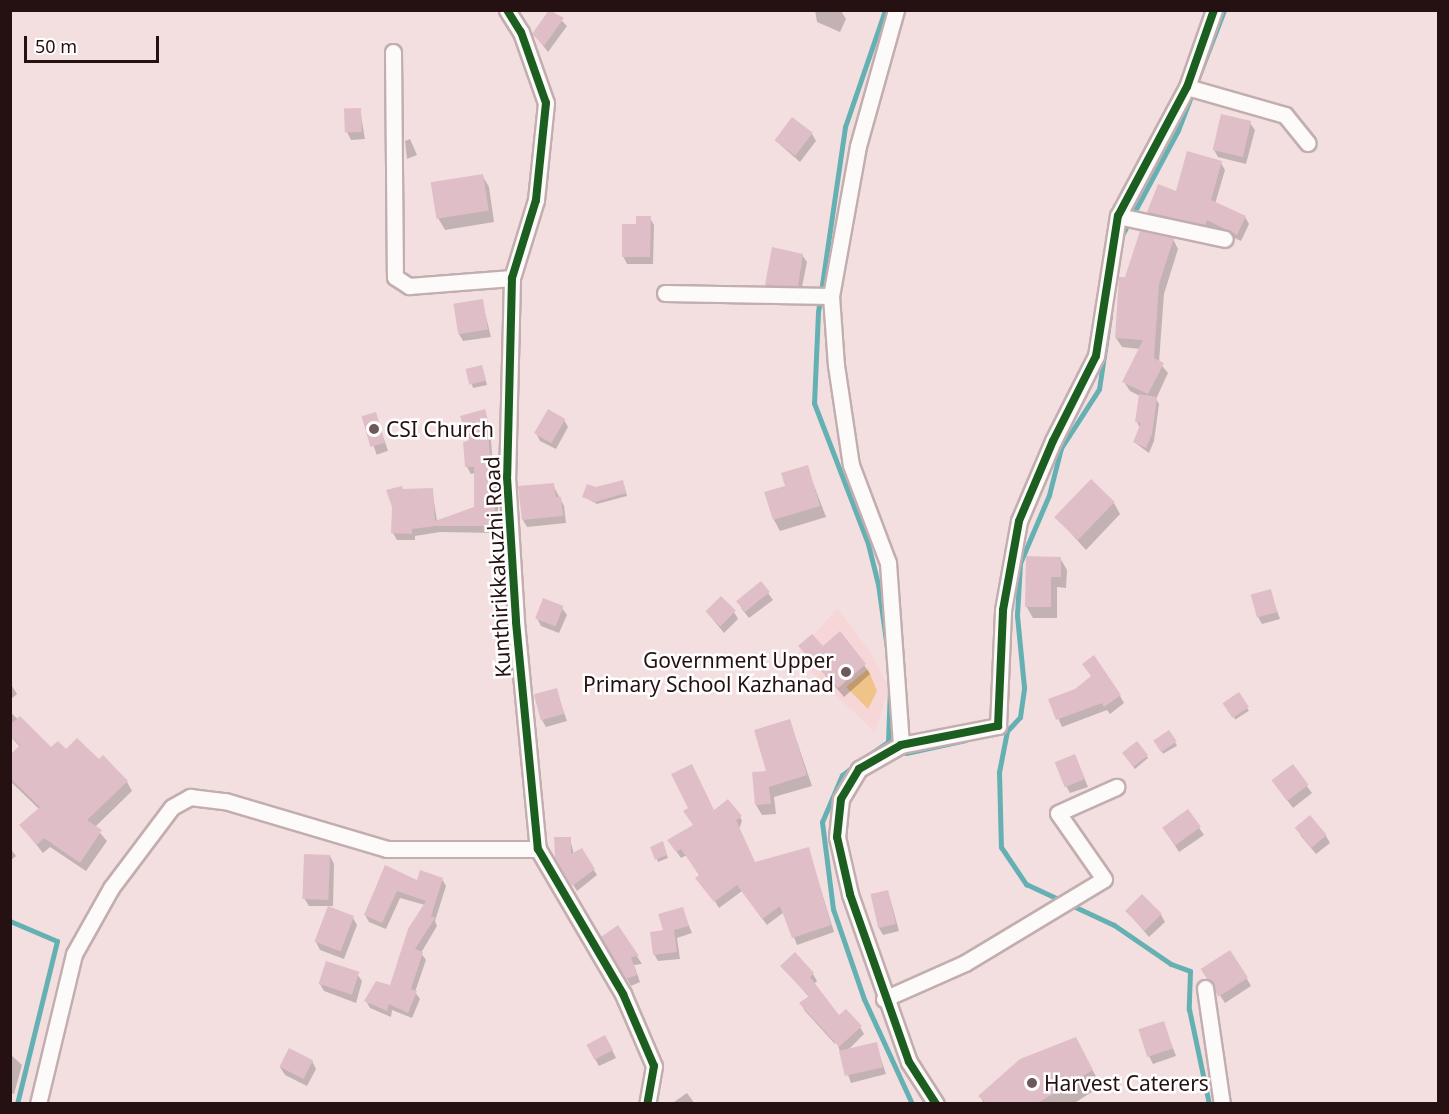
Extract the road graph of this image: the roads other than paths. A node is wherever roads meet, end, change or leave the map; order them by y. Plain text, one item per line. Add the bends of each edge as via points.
1 (507, 10) edge
2 (896, 10) edge
3 (1214, 10) edge
4 (393, 52) dead end
5 (1187, 87) junction
6 (1308, 143) dead end
7 (1118, 216) junction
8 (1225, 239) dead end
9 (512, 278) junction
10 (665, 293) dead end
11 (831, 296) junction
12 (901, 746) junction
13 (1116, 788) dead end
14 (538, 849) junction
15 (1205, 988) dead end
16 (884, 999) junction
17 (38, 1104) edge
18 (648, 1104) edge
19 (936, 1104) edge
20 (1222, 1104) edge

1 - 9 street, Kunthirikkakuzhi Road via 520,32 546,103 536,200
2 - 11 street via 858,146
3 - 5 street
4 - 9 street via 395,277 409,286
5 - 6 street via 1285,116
5 - 7 street
7 - 8 street
7 - 12 street via 1096,356 1053,441 1019,521 1003,610 998,726
9 - 14 street, Kunthirikkakuzhi Road via 507,477 516,633
10 - 11 street
11 - 12 street via 836,365 851,465 888,563
12 - 16 street via 859,769 841,799 837,837 850,894
13 - 16 street via 1058,813 1104,879 965,963
14 - 17 street via 387,849 225,801 190,797 172,807 111,888 74,954
14 - 18 street, Kunthirikkakuzhi Road via 622,994 654,1066
15 - 20 street
16 - 19 street via 909,1062

